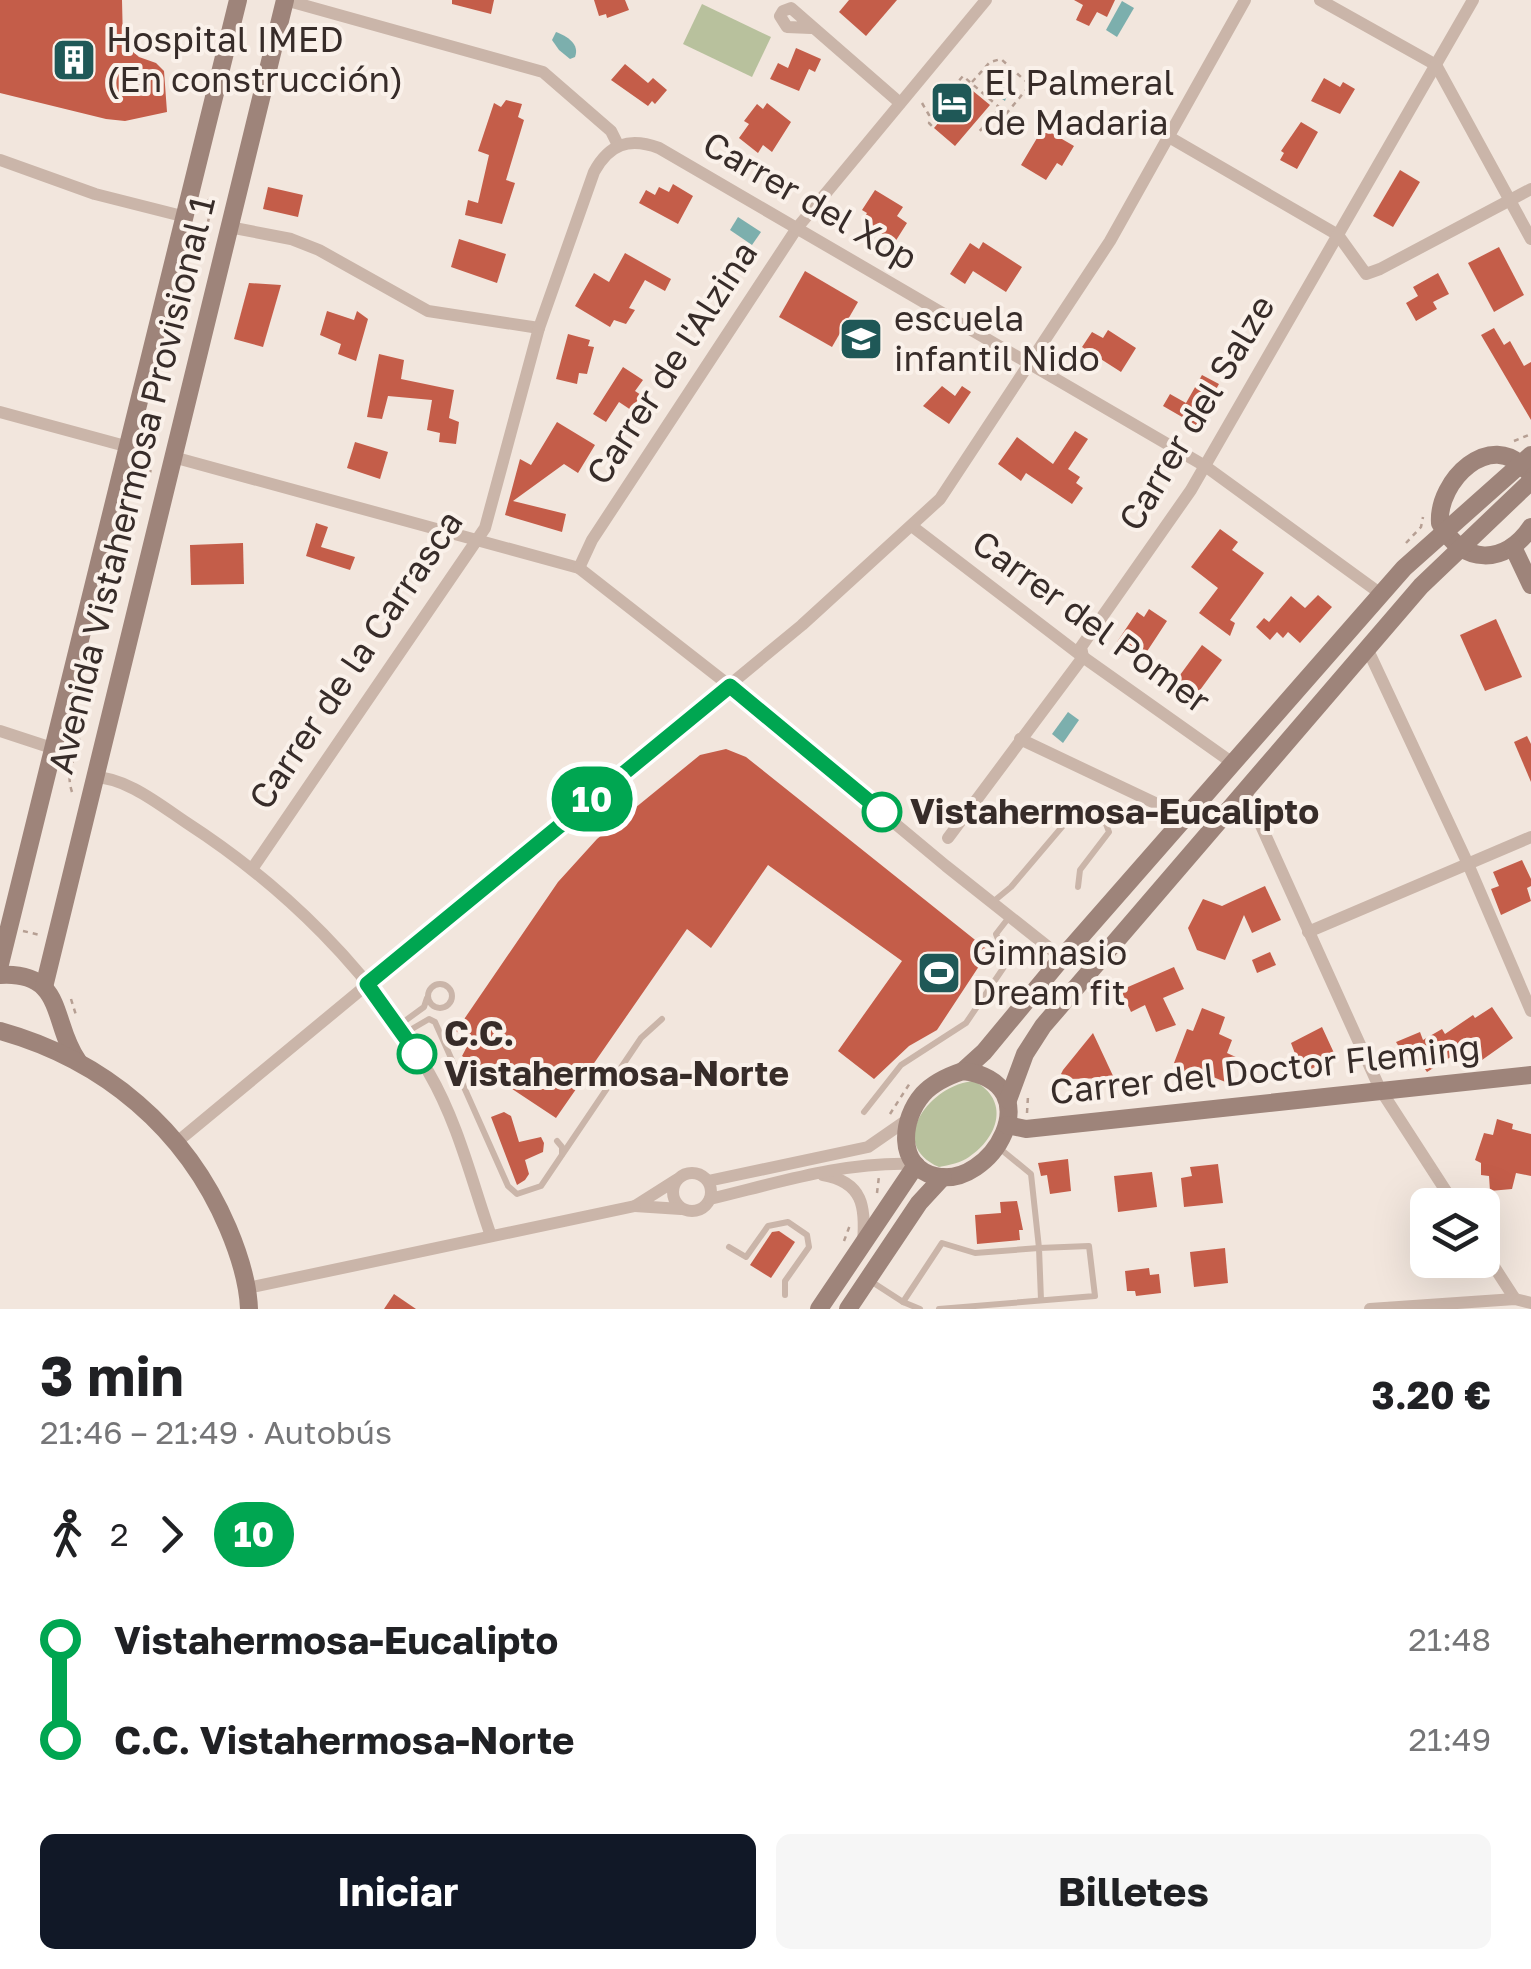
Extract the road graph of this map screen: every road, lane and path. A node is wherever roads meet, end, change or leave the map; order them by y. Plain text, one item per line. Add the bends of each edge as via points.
1 (238, 0) edge
2 (285, 0) edge
3 (986, 0) edge
4 (1245, 0) edge
5 (1320, 0) edge
6 (1473, 0) edge
7 (811, 28) dead end
8 (1436, 65) junction
9 (972, 84) junction
10 (905, 97) junction
11 (935, 108) junction
12 (1000, 108) junction
13 (929, 115) junction
14 (978, 134) dead end
15 (1169, 136) junction
16 (618, 145) junction
17 (0, 160) edge
18 (1531, 190) edge
19 (192, 192) junction
20 (1511, 201) junction
21 (186, 218) junction
22 (229, 227) junction
23 (797, 228) junction
24 (1338, 235) junction
25 (1531, 239) edge
26 (224, 250) junction
27 (540, 328) junction
28 (1030, 364) junction
29 (0, 412) edge
30 (135, 422) junction
31 (128, 447) junction
32 (172, 458) junction
33 (1205, 466) junction
34 (1528, 469) edge
35 (166, 481) junction
36 (912, 527) junction
37 (1531, 527) edge
38 (1444, 532) junction
39 (477, 540) junction
40 (1513, 547) junction
41 (1457, 548) junction
42 (579, 568) junction
43 (1531, 585) edge
44 (1381, 594) junction
45 (1368, 648) junction
46 (1083, 656) junction
47 (730, 686) junction
48 (62, 724) junction
49 (0, 731) edge
50 (1020, 739) junction
51 (55, 749) junction
52 (1234, 764) junction
53 (93, 777) junction
54 (1244, 790) junction
55 (88, 798) junction
56 (1174, 812) dead end
57 (912, 837) junction
58 (1531, 837) edge
59 (948, 838) junction
60 (1468, 864) junction
61 (252, 869) junction
62 (958, 874) junction
63 (1078, 887) dead end
64 (994, 902) junction
65 (1011, 915) junction
66 (1308, 932) junction
67 (1062, 958) junction
68 (0, 964) edge
69 (0, 976) edge
70 (367, 984) junction
71 (44, 987) junction
72 (428, 997) dead end
73 (1531, 1011) edge
74 (662, 1019) dead end
75 (62, 1020) junction
76 (0, 1030) edge
77 (401, 1030) junction
78 (34, 1041) junction
79 (78, 1061) junction
80 (963, 1071) junction
81 (1531, 1074) edge
82 (1380, 1088) junction
83 (1028, 1091) dead end
84 (1008, 1100) junction
85 (864, 1112) dead end
86 (908, 1120) junction
87 (1016, 1127) junction
88 (557, 1141) dead end
89 (178, 1142) junction
90 (997, 1146) junction
91 (562, 1155) junction
92 (915, 1164) junction
93 (816, 1174) junction
94 (943, 1177) junction
95 (678, 1179) junction
96 (708, 1182) junction
97 (1444, 1188) edge
98 (710, 1199) junction
99 (635, 1206) junction
100 (682, 1210) junction
101 (491, 1236) junction
102 (863, 1244) junction
103 (730, 1247) dead end
104 (1039, 1248) junction
105 (1500, 1276) edge
106 (868, 1279) junction
107 (248, 1288) junction
108 (785, 1295) dead end
109 (1515, 1299) junction
110 (1041, 1300) junction
111 (903, 1302) junction
112 (1531, 1303) edge
113 (250, 1309) edge
114 (819, 1309) edge
115 (848, 1309) edge
116 (920, 1309) edge
117 (940, 1309) edge
118 (1370, 1309) edge

1 - 19 street, Avenida Vistahermosa Provisional 1
2 - 16 street via 543,72 611,131
2 - 22 street, Avenida Vistahermosa Provisional 1
3 - 10 street, Carrer de l'Alzina
4 - 15 street
5 - 8 street
6 - 8 street, Carrer del Salze
7 - 10 street
8 - 20 street
8 - 24 street, Carrer del Salze
9 - 11 path via 963,76
9 - 12 path
9 - 12 path via 990,62 1001,60 1030,84 1006,114
10 - 13 path
10 - 23 street, Carrer de l'Alzina
11 - 13 path
11 - 13 path via 943,115 932,126 938,113
12 - 14 path
15 - 24 street
15 - 28 street
16 - 23 street, Carrer del Xop via 659,148
16 - 27 street, Carrer de la Carrasca via 594,172
17 - 21 street
18 - 20 street
19 - 21 street, Avenida Vistahermosa Provisional 1
19 - 26 path via 208,198 208,243
20 - 24 street via 1366,274
20 - 25 street
21 - 30 street, Avenida Vistahermosa Provisional 1
22 - 26 street, Avenida Vistahermosa Provisional 1
22 - 27 street via 320,250 428,311
23 - 28 street, Carrer del Xop
23 - 42 street, Carrer de l'Alzina
24 - 33 street, Carrer del Salze
26 - 32 street, Avenida Vistahermosa Provisional 1
27 - 39 street, Carrer de la Carrasca
28 - 33 street, Carrer del Xop
28 - 36 street via 957,478
29 - 31 street
30 - 31 street, Avenida Vistahermosa Provisional 1
30 - 35 path via 156,431 147,470
31 - 48 street, Avenida Vistahermosa Provisional 1
32 - 35 street, Avenida Vistahermosa Provisional 1
32 - 39 street
33 - 44 street, Carrer del Xop
33 - 46 street, Carrer del Salze via 1081,647
34 - 38 street
34 - 38 street via 1493,456 1462,469 1443,495
34 - 41 street
35 - 53 street, Avenida Vistahermosa Provisional 1
36 - 46 street, Carrer del Pomer
36 - 47 street
37 - 40 street
38 - 41 street
38 - 44 street
39 - 42 street
39 - 61 street, Carrer de la Carrasca
40 - 41 street via 1492,554
40 - 43 street
41 - 45 street
42 - 47 street
44 - 52 street
45 - 54 street
45 - 60 street
46 - 50 street, Carrer del Salze
46 - 52 street, Carrer del Pomer
47 - 57 street
47 - 70 street
48 - 51 street, Avenida Vistahermosa Provisional 1
48 - 55 path via 80,730 70,785
49 - 51 street
50 - 56 street
50 - 59 street, Carrer del Salze
51 - 68 street, Avenida Vistahermosa Provisional 1
52 - 67 street
53 - 55 street, Avenida Vistahermosa Provisional 1
53 - 61 street via 120,782
54 - 66 street
54 - 84 street via 1033,1039
55 - 71 street, Avenida Vistahermosa Provisional 1
57 - 59 street via 934,844
57 - 62 street
58 - 60 street
59 - 62 street
60 - 66 street
60 - 73 street
61 - 70 street
62 - 64 street
63 - 64 lane via 1080,870 1109,832 1078,808
64 - 65 street
65 - 67 street
65 - 85 lane via 996,934 1004,967 966,1023 901,1064
66 - 82 street
67 - 80 street
69 - 71 street via 30,978
70 - 77 street
70 - 89 street
71 - 75 street
72 - 77 lane
74 - 91 lane via 641,1038
75 - 78 street via 54,1040
75 - 79 street
76 - 78 street
77 - 91 lane via 435,1022 508,1186 518,1194 541,1186
77 - 101 street via 450,1119
78 - 79 street
79 - 89 street via 125,1091
80 - 84 street via 990,1077
80 - 86 street via 925,1092
81 - 82 street, Carrer del Doctor Fleming
82 - 87 street, Carrer del Doctor Fleming
82 - 97 street
83 - 87 path
84 - 87 street
86 - 92 street via 905,1141
86 - 96 street via 868,1147
87 - 90 street
88 - 91 lane
89 - 107 street via 218,1203
90 - 94 street via 969,1170
90 - 104 lane via 1031,1174
92 - 93 street via 880,1162
92 - 94 street
92 - 102 street
93 - 98 street
93 - 102 street via 841,1179 860,1200
94 - 106 street
95 - 96 street via 696,1173
95 - 99 street
95 - 100 street via 672,1192
96 - 98 street
98 - 100 street via 695,1212
99 - 100 street
99 - 101 street
101 - 107 street
102 - 114 street
103 - 108 lane via 746,1258 768,1226 788,1222 806,1235 809,1246 785,1281
104 - 110 lane
104 - 110 lane via 1089,1246 1095,1296
104 - 111 lane via 974,1254 942,1243
105 - 109 street
106 - 111 lane
106 - 115 street
107 - 113 street
109 - 112 street
109 - 118 street
110 - 117 lane
111 - 116 lane

